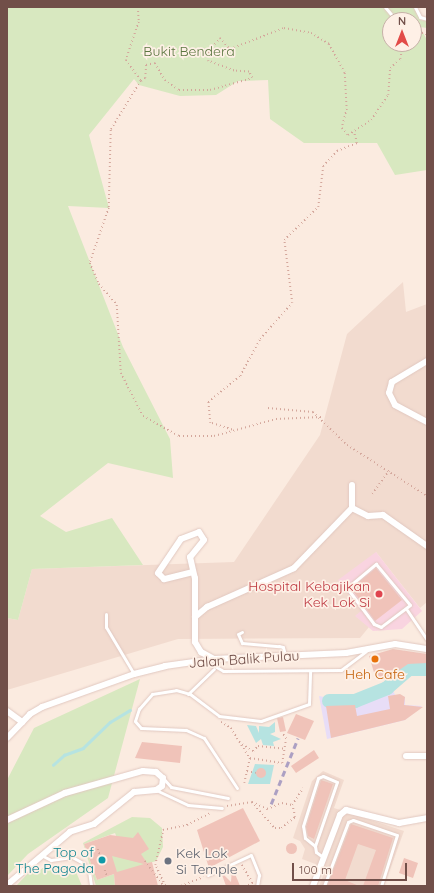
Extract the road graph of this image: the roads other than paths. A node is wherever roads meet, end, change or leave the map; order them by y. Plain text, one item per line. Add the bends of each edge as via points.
1 (415, 7) edge
2 (427, 18) edge
3 (427, 361) edge
4 (427, 422) edge
5 (352, 485) dead end
6 (352, 508) junction
7 (427, 546) edge
8 (193, 572) junction
9 (407, 610) junction
10 (106, 614) dead end
11 (195, 618) junction
12 (242, 632) dead end
13 (427, 640) edge
14 (427, 649) edge
15 (366, 651) junction
16 (285, 655) junction
17 (214, 659) junction
18 (205, 660) junction
19 (214, 669) junction
20 (310, 671) junction
21 (134, 674) junction
22 (188, 694) junction
23 (7, 710) edge
24 (22, 722) junction
25 (7, 738) edge
26 (406, 756) dead end
27 (427, 756) edge
28 (163, 778) junction
29 (237, 788) dead end
30 (156, 790) junction
31 (228, 798) dead end
32 (222, 808) road end
33 (378, 817) junction
34 (427, 818) edge
35 (7, 820) edge
36 (374, 827) junction
37 (316, 846) junction
38 (39, 854) junction
39 (323, 858) junction
40 (208, 875) dead end
41 (7, 885) edge
42 (91, 886) edge
43 (257, 886) edge
44 (313, 886) edge
45 (324, 886) edge
46 (381, 886) edge

1 - 2 lane via 420,17
3 - 4 street via 392,382 389,393 395,405
5 - 6 street
6 - 7 street via 368,516 383,515
6 - 11 street via 294,568 207,607
8 - 8 street via 190,557 204,540 199,532 182,539 158,573 164,580
8 - 11 street
9 - 9 lane via 387,625 378,626 347,588 378,564 410,603
9 - 13 lane
10 - 21 lane via 106,627
11 - 17 street via 195,642 201,652
12 - 16 lane via 238,634 242,643 279,646 283,648
14 - 15 street, Jalan Balik Pulau via 395,644
15 - 16 street, Jalan Balik Pulau
15 - 20 lane via 340,670
16 - 17 street, Jalan Balik Pulau
17 - 18 street, Jalan Balik Pulau
18 - 19 lane
18 - 21 street, Jalan Balik Pulau
19 - 20 lane
19 - 22 lane
20 - 22 lane via 309,704 261,722 219,716
21 - 24 street, Jalan Balik Pulau via 42,707
22 - 29 lane via 162,690 152,694 139,709 136,721 142,728 186,730 204,738
23 - 24 street
24 - 25 street, Jalan Balik Pulau
26 - 27 street
28 - 30 street via 162,786
28 - 31 lane via 171,787
28 - 35 street via 156,772 143,771 65,793
30 - 32 lane via 188,804
30 - 38 street via 134,792 103,818 70,832
33 - 34 street via 399,822
33 - 36 lane
33 - 39 street via 346,810
36 - 45 lane via 353,820 348,822
36 - 46 lane via 398,838
37 - 37 lane via 305,838 303,826 318,778 323,776 337,784
37 - 39 lane via 316,852
38 - 41 street
38 - 42 lane via 48,859 72,858 83,863 89,871
39 - 44 street
40 - 43 lane via 251,855 259,875

